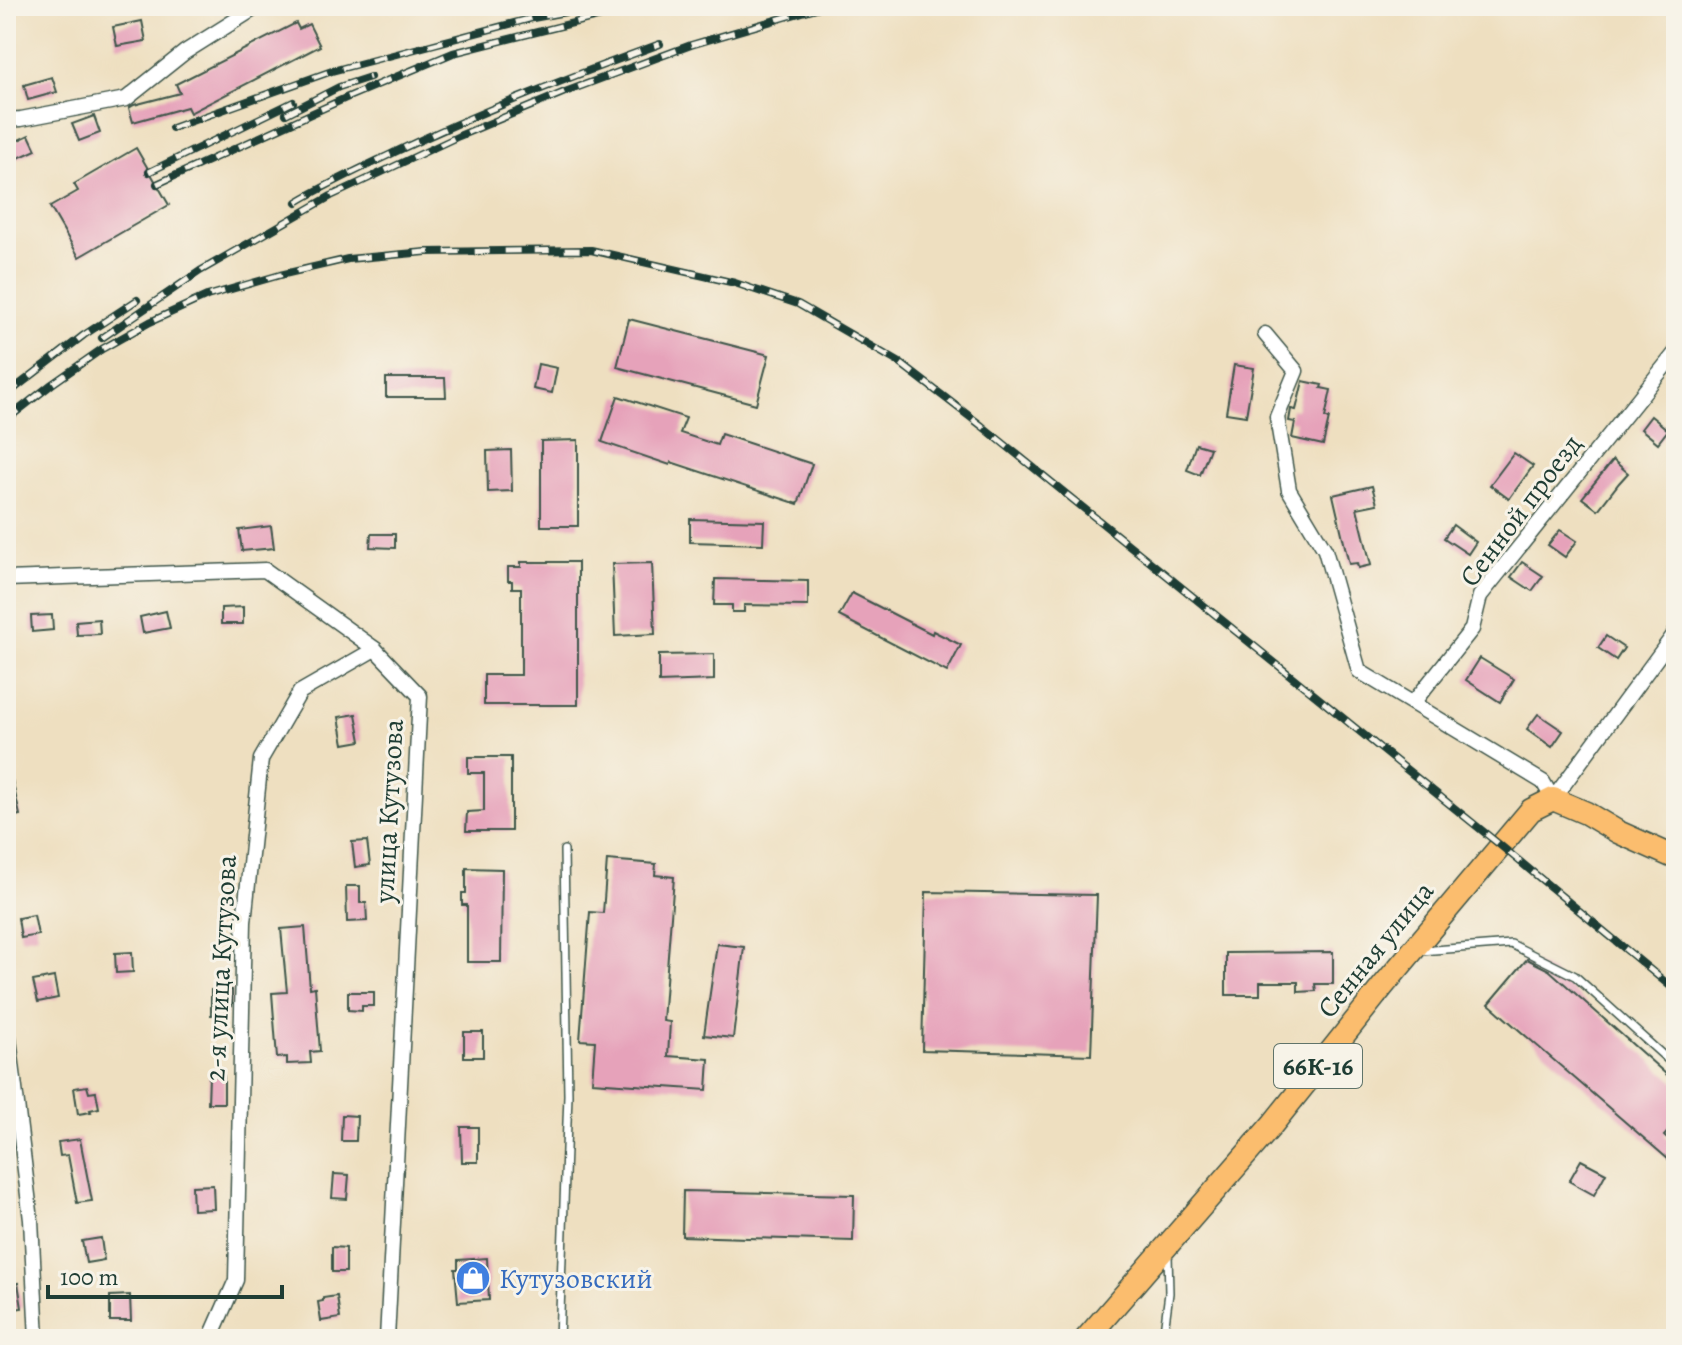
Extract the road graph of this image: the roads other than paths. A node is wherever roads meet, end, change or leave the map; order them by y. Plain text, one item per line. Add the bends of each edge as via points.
1 (255, 7) edge
2 (6, 120) edge
3 (1265, 334) dead end
4 (1676, 352) edge
5 (6, 579) edge
6 (1676, 632) edge
7 (375, 649) junction
8 (1413, 703) junction
9 (1553, 799) junction
10 (564, 850) dead end
11 (1676, 858) edge
12 (1411, 952) junction
13 (6, 1014) edge
14 (1676, 1067) edge
15 (1167, 1246) junction
16 (37, 1339) edge
17 (210, 1339) edge
18 (387, 1339) edge
19 (559, 1339) edge
20 (1086, 1339) edge
21 (1163, 1339) edge

1 - 2 street via 185,52 126,99
3 - 8 street via 1296,371 1277,417 1289,490 1325,550 1359,671
4 - 8 street, Сенной проезд via 1480,596 1472,629
5 - 7 street, улица Кутузова via 265,570
6 - 9 street, Сенная улица
7 - 17 street, 2-я улица Кутузова via 300,692 261,759 244,922 236,1280
7 - 18 street, улица Кутузова via 420,696
8 - 9 street via 1543,782
9 - 11 main road
9 - 12 main road, Сенная улица / 66К-16 via 1531,810
10 - 19 lane via 568,1095
12 - 14 lane via 1511,944 1575,976
12 - 15 main road, Сенная улица / 66К-16
13 - 16 street via 31,1220
15 - 20 main road, Сенная улица / 66К-16
15 - 21 lane via 1169,1293

